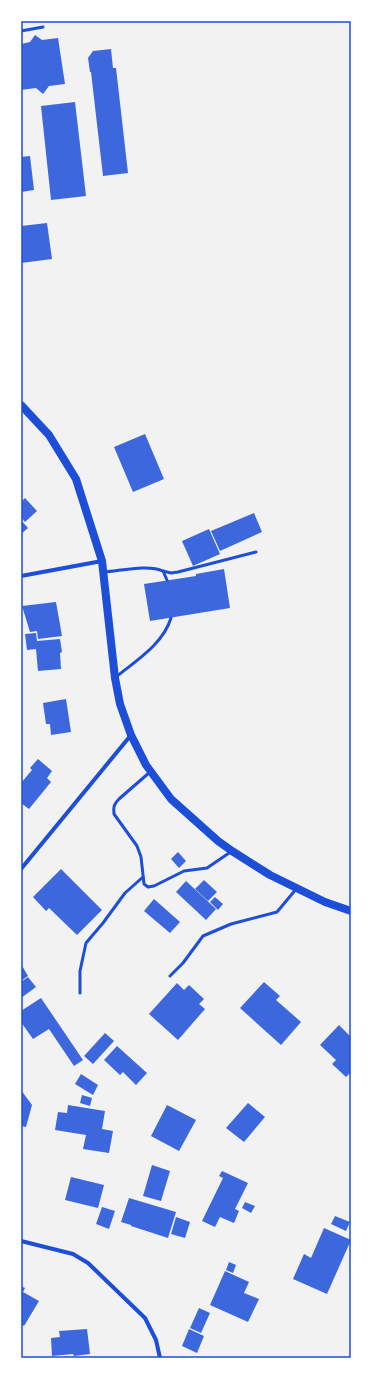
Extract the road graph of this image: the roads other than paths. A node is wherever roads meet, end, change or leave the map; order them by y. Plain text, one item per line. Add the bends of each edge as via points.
1 (43, 27) dead end
2 (21, 31) edge
3 (21, 405) edge
4 (256, 552) dead end
5 (102, 561) junction
6 (163, 571) junction
7 (103, 572) junction
8 (21, 576) edge
9 (167, 580) dead end
10 (171, 618) dead end
11 (115, 678) junction
12 (131, 735) junction
13 (151, 772) junction
14 (232, 852) junction
15 (21, 869) edge
16 (142, 877) junction
17 (297, 888) junction
18 (351, 911) edge
19 (170, 976) dead end
20 (80, 993) dead end
21 (21, 1241) edge
22 (160, 1358) edge

1 - 2 lane
3 - 5 main road via 49,435 76,479
4 - 6 lane via 178,572
5 - 7 main road
5 - 8 street
6 - 7 lane via 158,568 147,568
6 - 9 lane
7 - 11 main road
10 - 11 lane via 162,638
11 - 12 main road via 120,704
12 - 13 main road
12 - 15 street
13 - 14 main road via 171,799
13 - 16 lane via 119,799 113,809 137,846 141,857
14 - 16 lane via 207,868 184,871 154,886 144,884
14 - 17 main road
16 - 20 lane via 125,893 86,943 80,971
17 - 18 main road via 324,902
17 - 19 lane via 277,912 231,924 203,936
21 - 22 street via 73,1254 88,1263 144,1318 156,1340

